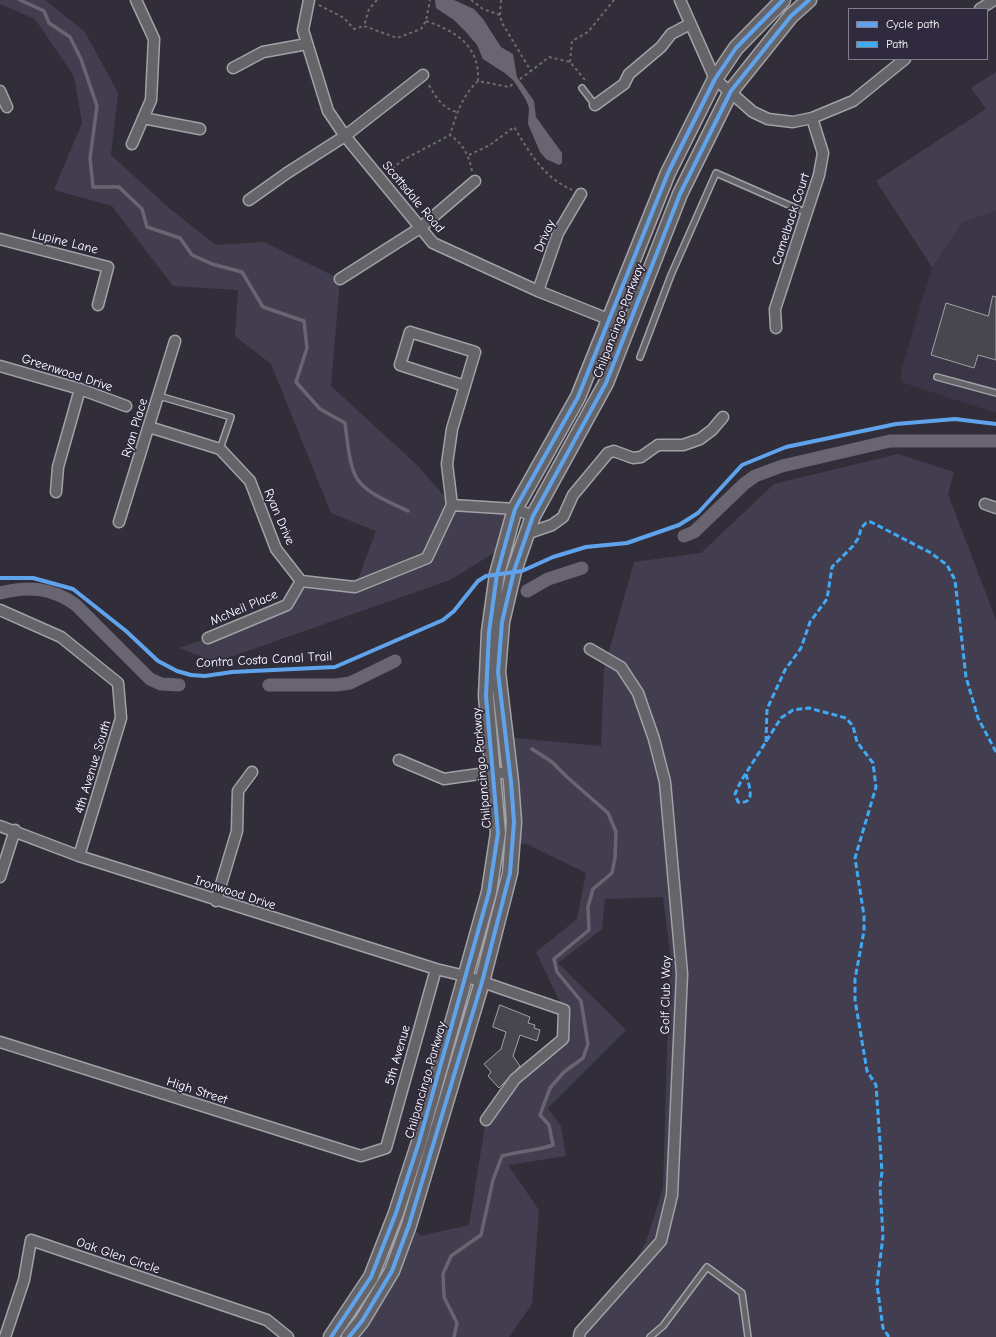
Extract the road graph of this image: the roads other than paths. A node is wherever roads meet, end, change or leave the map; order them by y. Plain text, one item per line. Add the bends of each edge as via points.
1 (136, 0) edge
2 (309, 0) edge
3 (680, 0) edge
4 (783, 0) edge
5 (809, 0) edge
6 (992, 1) edge
7 (982, 8) edge
8 (690, 24) junction
9 (308, 44) junction
10 (904, 60) edge
11 (233, 68) dead end
12 (423, 75) road end
13 (715, 78) junction
14 (582, 88) road end
15 (0, 91) edge
16 (731, 91) junction
17 (595, 105) joint
18 (7, 107) dead end
19 (143, 118) junction
20 (812, 118) junction
21 (200, 129) dead end
22 (345, 136) junction
23 (132, 144) dead end
24 (474, 181) road end
25 (581, 194) road end
26 (249, 200) dead end
27 (807, 213) junction
28 (420, 228) junction
29 (0, 239) edge
30 (340, 279) dead end
31 (538, 291) junction
32 (98, 305) dead end
33 (609, 320) junction
34 (628, 327) junction
35 (776, 328) dead end
36 (175, 341) dead end
37 (640, 357) dead end
38 (0, 366) edge
39 (937, 377) dead end
40 (465, 386) junction
41 (80, 389) junction
42 (996, 393) edge
43 (159, 396) junction
44 (126, 406) dead end
45 (722, 417) dead end
46 (149, 427) junction
47 (220, 448) junction
48 (56, 492) dead end
49 (985, 504) dead end
50 (452, 505) junction
51 (515, 508) junction
52 (996, 508) edge
53 (533, 516) junction
54 (119, 522) dead end
55 (526, 534) junction
56 (301, 581) junction
57 (3, 611) edge
58 (208, 638) dead end
59 (590, 649) dead end
60 (399, 760) dead end
61 (252, 772) dead end
62 (493, 772) junction
63 (510, 774) junction
64 (0, 826) edge
65 (15, 830) junction
66 (79, 856) junction
67 (0, 877) edge
68 (216, 901) junction
69 (436, 969) junction
70 (465, 976) junction
71 (482, 982) junction
72 (0, 1042) edge
73 (486, 1120) dead end
74 (386, 1148) joint
75 (5, 1337) edge
76 (288, 1337) edge
77 (331, 1337) edge
78 (350, 1337) edge
79 (579, 1337) edge
80 (650, 1337) edge
81 (748, 1337) edge

1 - 19 street via 154,38 151,100
2 - 9 street, Scottsdale Road via 303,30
3 - 8 street
4 - 13 street, Chilpancingo Parkway via 736,48
5 - 16 street, Chilpancingo Parkway via 791,16
6 - 7 street
8 - 13 street
8 - 17 street via 672,34 661,47 629,74 624,84
9 - 11 street via 263,52
9 - 22 street, Scottsdale Road via 328,111
10 - 20 street via 853,101
12 - 22 street
13 - 16 street
13 - 33 street, Chilpancingo Parkway via 668,172
14 - 17 lane
15 - 18 street
16 - 20 street via 753,112 768,119 793,122
16 - 34 street, Chilpancingo Parkway via 680,194
19 - 21 street
19 - 23 street
20 - 27 street, Camelback Court via 823,153
22 - 26 street
22 - 28 street, Scottsdale Road
24 - 28 street
25 - 31 street, Drivay via 558,234
27 - 35 street, Camelback Court via 775,309
27 - 37 lane via 716,173 671,274
28 - 30 street
28 - 31 street, Scottsdale Road via 433,243
29 - 32 street, Lupine Lane via 108,267
31 - 33 street, Scottsdale Road
33 - 34 street, Scottsdale Road
33 - 51 street, Chilpancingo Parkway via 578,397
34 - 53 street, Chilpancingo Parkway via 606,383
36 - 43 street, Ryan Place
38 - 41 street, Greenwood Drive
39 - 42 lane
40 - 40 street via 475,352 410,332 400,365
40 - 50 street via 452,429 447,464
41 - 44 street, Greenwood Drive
41 - 48 street via 58,467
43 - 46 street, Ryan Place
43 - 47 lane via 231,417
45 - 55 street via 712,430 700,439 683,444 658,445 641,457 633,458 614,451 608,454 573,495 563,517 552,525
46 - 47 street
46 - 54 street, Ryan Place
47 - 56 street, Ryan Drive via 250,481 276,550
49 - 52 street
50 - 51 street
50 - 56 street via 427,558 355,587
51 - 53 street
51 - 62 street, Chilpancingo Parkway via 497,574 489,632 486,696
53 - 55 street, Chilpancingo Parkway
55 - 63 street, Chilpancingo Parkway via 502,622 498,672
56 - 58 street, McNeil Place via 287,605
57 - 66 street, 4th Avenue South via 61,637 118,683 121,718
59 - 79 street, Golf Club Way via 621,667 638,692 654,739 665,782 682,974 672,1195 661,1241 580,1332
60 - 62 street via 444,779
61 - 68 street via 238,791 237,831
62 - 63 street
62 - 70 street, Chilpancingo Parkway via 498,833 489,892
63 - 71 street, Chilpancingo Parkway via 514,822 510,873
64 - 65 street, Ironwood Drive
65 - 66 street, Ironwood Drive
65 - 67 street
66 - 68 street, Ironwood Drive
68 - 69 street, Ironwood Drive
69 - 70 street, Ironwood Drive
69 - 74 street, 5th Avenue
70 - 71 street, Ironwood Drive
70 - 77 street, Chilpancingo Parkway via 419,1142 396,1212 371,1277
71 - 73 street, Ironwood Drive via 564,1010 563,1039 515,1079
71 - 78 street, Chilpancingo Parkway via 409,1225 392,1271
72 - 74 street, High Street via 361,1156
75 - 76 street, Oak Glen Circle via 24,1280 31,1240 267,1320
80 - 81 lane via 663,1326 707,1267 742,1293

